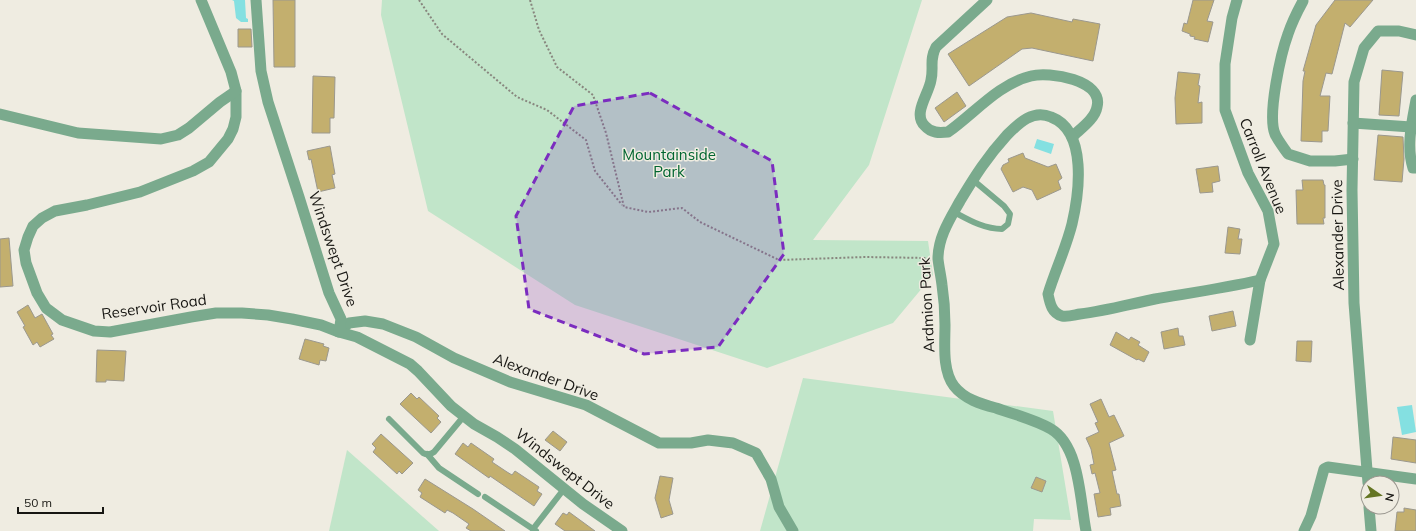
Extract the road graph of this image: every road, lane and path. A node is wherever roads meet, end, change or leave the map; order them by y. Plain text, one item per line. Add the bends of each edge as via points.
1 (201, 0) edge
2 (256, 0) edge
3 (419, 0) edge
4 (530, 0) edge
5 (987, 0) edge
6 (1237, 0) edge
7 (1304, 1) edge
8 (1416, 35) edge
9 (236, 91) junction
10 (1416, 100) edge
11 (0, 114) edge
12 (1353, 123) junction
13 (1411, 126) junction
14 (1072, 137) junction
15 (1353, 159) junction
16 (1416, 168) edge
17 (972, 180) junction
18 (624, 207) junction
19 (954, 212) junction
20 (938, 260) junction
21 (1260, 280) junction
22 (339, 332) junction
23 (1250, 340) dead end
24 (464, 416) junction
25 (389, 419) dead end
26 (427, 454) junction
27 (1360, 475) edge
28 (1368, 475) edge
29 (1400, 478) edge
30 (1416, 479) edge
31 (564, 489) junction
32 (478, 494) dead end
33 (485, 497) dead end
34 (1370, 515) edge
35 (535, 530) edge
36 (622, 531) edge
37 (793, 531) edge
38 (1086, 531) edge
39 (1304, 531) edge
40 (1371, 531) edge

1 - 9 street, Reservoir Road via 231,72
2 - 22 street, Windswept Drive via 261,71 268,102 330,293 341,319
3 - 18 path via 442,34 517,97 547,110 586,140 595,171
4 - 18 path via 539,30 557,67 592,95 606,134
5 - 14 street via 936,47 931,64 931,82 920,112 922,123 932,131 948,132 1002,89 1031,76 1047,74 1078,80 1090,89 1097,99 1098,107 1094,114
6 - 21 street, Carroll Avenue via 1225,64 1225,110 1248,173 1268,212 1274,244
7 - 15 street via 1294,18 1279,65 1272,109 1274,133 1288,154 1310,161
8 - 12 street, Alexander Drive via 1399,31 1378,31 1364,48 1354,82
9 - 11 street via 189,128 178,135 161,139 78,133
9 - 22 street, Reservoir Road via 236,118 233,129 228,140 208,162 140,192 55,211 33,226 24,250 37,293 46,308 62,320 94,330 110,332 191,317 242,314 292,319
10 - 13 street
12 - 13 street
12 - 15 street, Alexander Drive
13 - 16 street via 1409,156 1413,168
14 - 17 street, Ardmion Park via 1060,122 1052,117 1041,114 1028,117 1016,125 994,149
14 - 21 street, Ardmion Park via 1078,161 1077,194 1072,224 1048,294 1050,304 1057,313 1070,316 1099,312
15 - 28 street, Alexander Drive via 1354,303
17 - 19 street, Ardmion Park
17 - 19 lane via 1004,206 1010,214 1008,224 1002,229 993,229 976,224
18 - 20 path via 648,212 682,208 700,222 779,260 865,256 926,257
19 - 20 street, Ardmion Park via 940,242
20 - 38 street, Ardmion Park via 945,301 947,372 953,385 960,393 974,401 1050,428 1062,439 1075,466
21 - 23 street, Carroll Avenue
22 - 24 street, Windswept Drive via 357,337 410,364
22 - 37 street, Alexander Drive via 349,323 365,321 383,324 411,334 454,358 510,382 586,405 659,443 708,440 733,442 756,453 771,480 779,507
24 - 26 lane via 434,452
24 - 31 street, Windswept Drive via 515,449
25 - 26 lane
26 - 32 lane via 439,468
27 - 39 street via 1328,467 1324,469 1311,516
29 - 30 street
31 - 35 lane
31 - 36 street, Windswept Drive
33 - 35 lane
34 - 40 street

